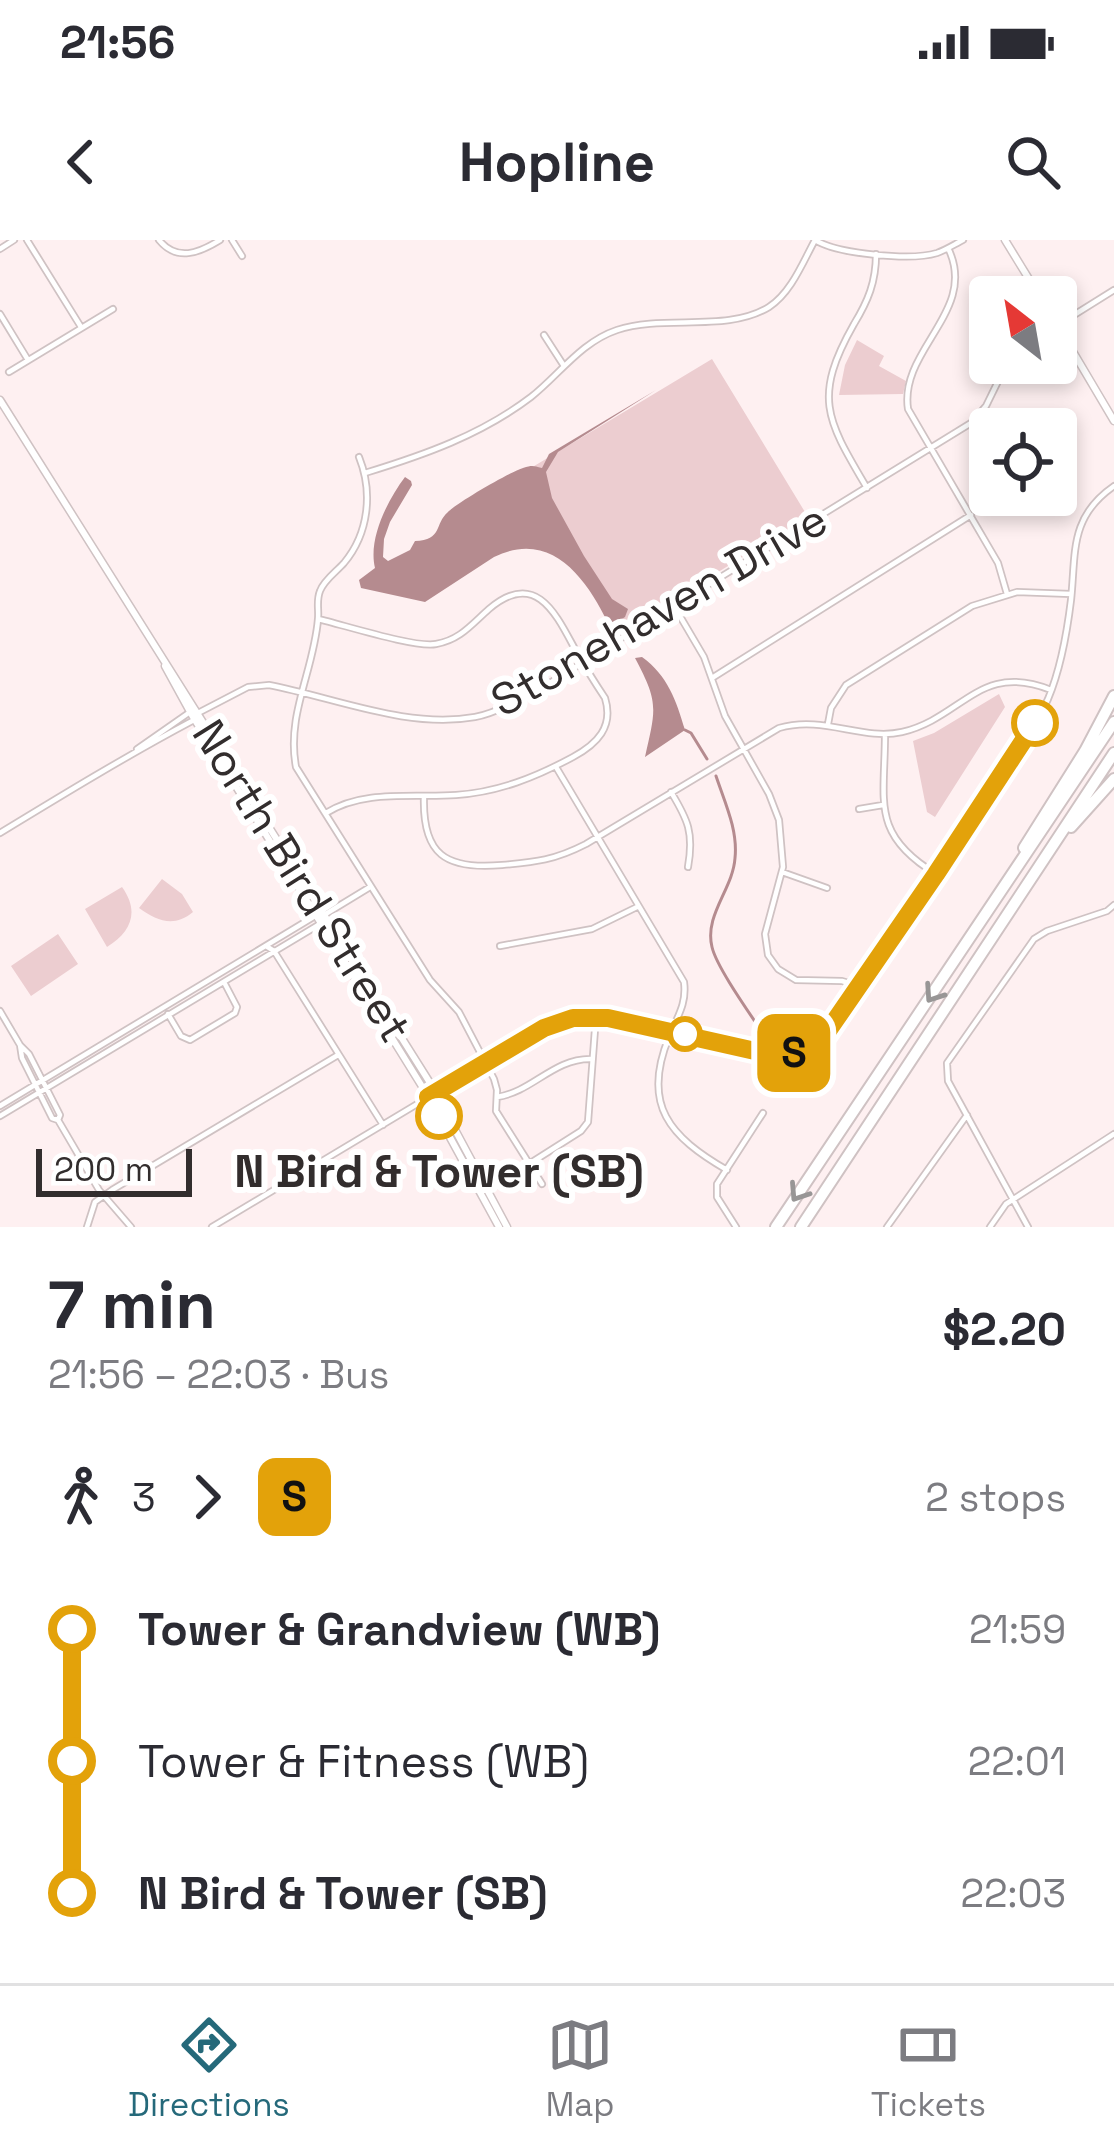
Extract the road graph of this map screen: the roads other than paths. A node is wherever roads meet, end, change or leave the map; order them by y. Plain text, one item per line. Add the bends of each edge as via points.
1 (14, 240) edge
2 (27, 240) edge
3 (159, 240) edge
4 (220, 240) edge
5 (232, 240) edge
6 (815, 240) edge
7 (963, 240) edge
8 (1005, 240) edge
9 (0, 248) edge
10 (948, 248) junction
11 (876, 254) junction
12 (242, 256) dead end
13 (1027, 276) edge
14 (1114, 290) edge
15 (113, 309) dead end
16 (1077, 312) edge
17 (0, 314) edge
18 (81, 328) junction
19 (544, 335) dead end
20 (1077, 359) edge
21 (28, 361) junction
22 (564, 366) junction
23 (9, 372) dead end
24 (996, 384) edge
25 (0, 400) edge
26 (1114, 417) edge
27 (930, 449) junction
28 (359, 457) dead end
29 (365, 473) junction
30 (1114, 486) edge
31 (867, 488) junction
32 (969, 512) edge
33 (969, 516) edge
34 (972, 516) edge
35 (1007, 594) junction
36 (1071, 594) junction
37 (674, 606) junction
38 (319, 620) junction
39 (582, 662) junction
40 (712, 678) junction
41 (1051, 690) junction
42 (301, 692) junction
43 (1114, 696) edge
44 (193, 716) junction
45 (1114, 722) edge
46 (828, 724) junction
47 (884, 734) junction
48 (742, 748) junction
49 (1114, 753) edge
50 (555, 766) junction
51 (1114, 779) edge
52 (671, 792) junction
53 (424, 796) junction
54 (883, 805) junction
55 (859, 809) dead end
56 (324, 814) junction
57 (0, 833) edge
58 (596, 838) junction
59 (688, 867) dead end
60 (782, 872) junction
61 (936, 874) junction
62 (370, 887) junction
63 (827, 888) dead end
64 (1114, 906) edge
65 (637, 907) junction
66 (1013, 907) junction
67 (320, 918) junction
68 (266, 946) junction
69 (500, 946) dead end
70 (274, 951) junction
71 (961, 952) junction
72 (219, 974) junction
73 (796, 980) junction
74 (224, 982) junction
75 (860, 987) junction
76 (792, 989) dead end
77 (164, 1007) junction
78 (0, 1011) edge
79 (169, 1015) junction
80 (596, 1016) junction
81 (671, 1031) junction
82 (20, 1045) junction
83 (338, 1055) junction
84 (592, 1059) junction
85 (487, 1062) junction
86 (45, 1084) junction
87 (38, 1088) junction
88 (432, 1095) junction
89 (497, 1097) junction
90 (0, 1106) edge
91 (763, 1113) dead end
92 (967, 1115) junction
93 (0, 1116) edge
94 (58, 1120) junction
95 (383, 1125) junction
96 (1111, 1136) edge
97 (529, 1164) junction
98 (727, 1170) junction
99 (542, 1184) dead end
100 (104, 1196) junction
101 (1015, 1199) junction
102 (87, 1227) edge
103 (131, 1227) edge
104 (212, 1227) edge
105 (503, 1227) edge
106 (736, 1227) edge
107 (776, 1227) edge
108 (801, 1227) edge
109 (887, 1227) edge
110 (990, 1227) edge
111 (1028, 1227) edge

1 - 9 street
2 - 18 street
3 - 4 street via 184,254
5 - 12 street
6 - 11 street
6 - 22 street via 789,286 763,310 743,319 624,328
7 - 10 street
8 - 13 street
10 - 11 street
10 - 27 street via 956,289 907,392 910,416
11 - 31 street via 870,297 829,384 833,427
14 - 16 street
15 - 18 street
17 - 21 street
18 - 21 street
19 - 22 street
20 - 26 street
21 - 23 street
22 - 29 street via 478,430
24 - 27 street, Stonehaven Drive via 971,423
25 - 44 street, North Bird Street
27 - 31 street, Stonehaven Drive
27 - 32 street
28 - 29 street
29 - 38 street via 362,531 322,585
30 - 36 street via 1079,528
31 - 37 street, Stonehaven Drive
33 - 40 street
34 - 35 street
35 - 36 street
35 - 46 street via 972,606 858,676 836,698
36 - 41 street
37 - 39 street, Stonehaven Drive
37 - 40 street
38 - 39 street via 429,646 466,632 500,600 533,594 550,604
38 - 42 street
39 - 42 street, Stonehaven Drive via 481,716 446,721
39 - 50 street via 605,698 608,723 600,739
40 - 48 street
41 - 47 street via 993,683 932,720
41 - 61 street
42 - 44 street, Stonehaven Drive via 248,687
42 - 56 street via 292,745
43 - 71 highway
44 - 57 street, Stonehaven Drive
44 - 67 street, North Bird Street
45 - 71 highway
46 - 47 street
46 - 48 street via 779,728
47 - 54 street
48 - 52 street
48 - 60 street via 775,807
49 - 66 highway
50 - 53 street via 488,790
50 - 58 street
51 - 66 highway
52 - 58 street
52 - 59 street via 690,832
53 - 56 street via 362,799
53 - 58 street via 428,835 465,867 545,861
54 - 55 street
54 - 61 street via 902,848
56 - 62 street
58 - 65 street
60 - 63 street
60 - 73 street via 764,939 771,961
61 - 75 street
62 - 67 street
62 - 85 street
64 - 92 street via 1034,939 953,1053 946,1074
65 - 69 street via 592,929
65 - 81 street via 684,982
66 - 108 highway
67 - 68 street
67 - 70 street
67 - 88 street, North Bird Street
68 - 70 street
68 - 72 street
70 - 74 street
70 - 83 street
71 -> 107 highway
72 - 74 street
72 - 77 street
73 - 75 street
73 - 76 street
74 - 79 street
74 - 79 street via 237,1010 193,1038 184,1038
75 - 81 street via 823,1038 797,1052 773,1055
77 - 79 street
77 - 86 street
78 - 82 street
79 - 86 street
80 - 81 street
80 - 84 street
80 - 85 street via 562,1020
81 - 98 street via 657,1077 665,1118 683,1141
82 - 86 street
82 - 87 street
83 - 95 street
83 - 100 street
84 - 89 street via 562,1063
84 - 97 street via 585,1126
85 - 88 street
85 - 89 street
86 - 87 street
86 - 94 street
87 - 90 street
87 - 93 street
87 - 94 street
88 - 95 street
88 - 105 street, North Bird Street
89 - 97 street via 496,1111
91 - 98 street
92 - 101 street
92 - 109 street
94 - 100 street
95 - 104 street
96 - 101 street
97 - 99 street
98 - 106 street via 716,1190
100 - 102 street
100 - 103 street
101 - 110 street
101 - 111 street

